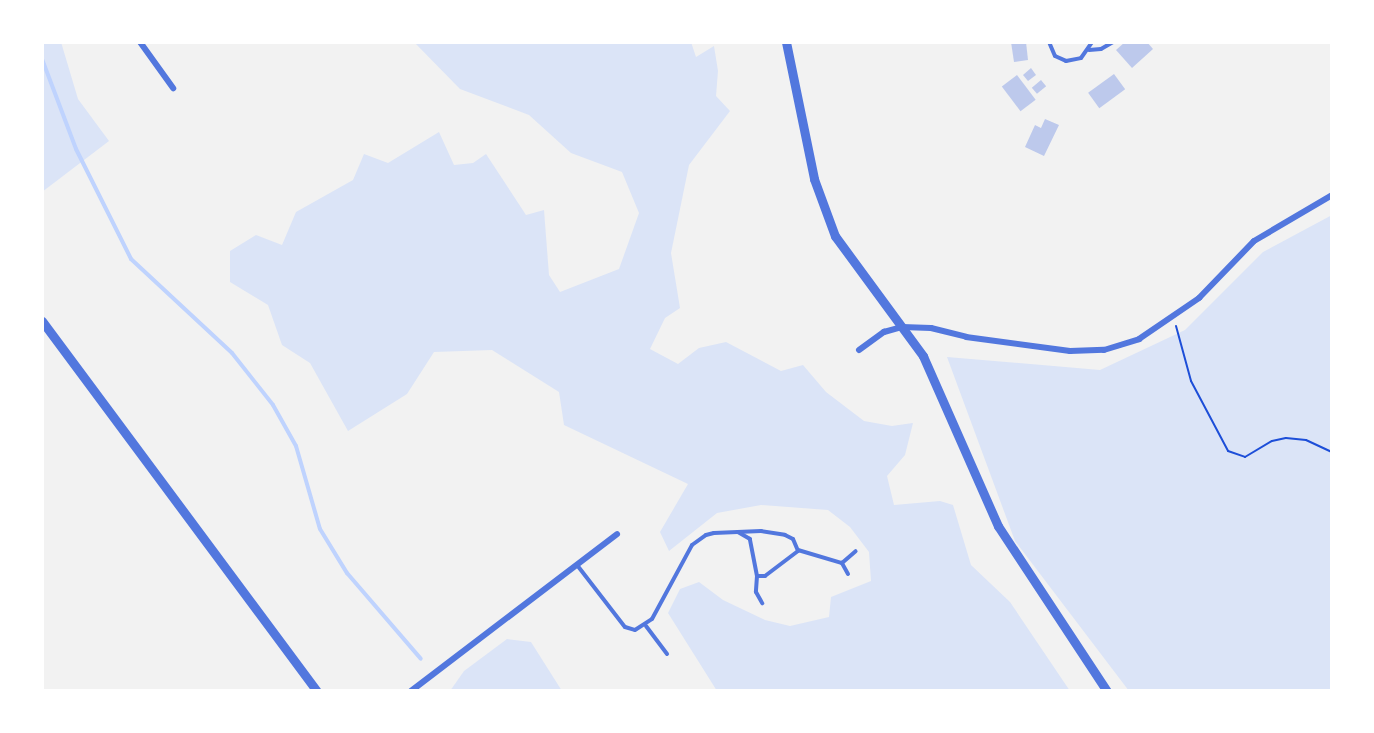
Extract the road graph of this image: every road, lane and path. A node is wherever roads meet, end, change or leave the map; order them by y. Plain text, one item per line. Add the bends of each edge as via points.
1 (141, 42) edge
2 (786, 42) edge
3 (1049, 42) edge
4 (1092, 42) edge
5 (1113, 42) edge
6 (1089, 50) junction
7 (173, 88) dead end
8 (1332, 195) edge
9 (1173, 319) junction
10 (42, 321) edge
11 (902, 327) junction
12 (859, 350) dead end
13 (1332, 452) edge
14 (738, 532) junction
15 (617, 534) dead end
16 (798, 550) junction
17 (856, 551) dead end
18 (842, 563) junction
19 (577, 565) junction
20 (848, 574) dead end
21 (757, 576) junction
22 (762, 603) dead end
23 (646, 626) junction
24 (667, 654) dead end
25 (317, 691) edge
26 (411, 691) edge
27 (1107, 691) edge

1 - 7 street
2 - 11 street via 824,213 849,257
3 - 6 lane via 1052,52 1061,60 1074,60
4 - 6 lane
5 - 6 lane
8 - 9 street via 1254,241
9 - 11 street via 1139,339 1104,350 1070,351 966,337 931,328
9 - 13 path via 1191,381 1228,451 1245,457 1272,441 1286,438 1306,440
10 - 25 street
11 - 12 street via 884,332
11 - 27 street via 937,383 998,526
14 - 16 lane via 785,535
14 - 21 lane via 752,542
14 - 23 lane via 714,533 692,545
15 - 19 street
16 - 18 lane
16 - 21 lane via 765,576
17 - 18 lane
18 - 20 lane
19 - 23 lane via 625,627 635,630
19 - 26 street
21 - 22 lane via 756,592
23 - 24 lane

